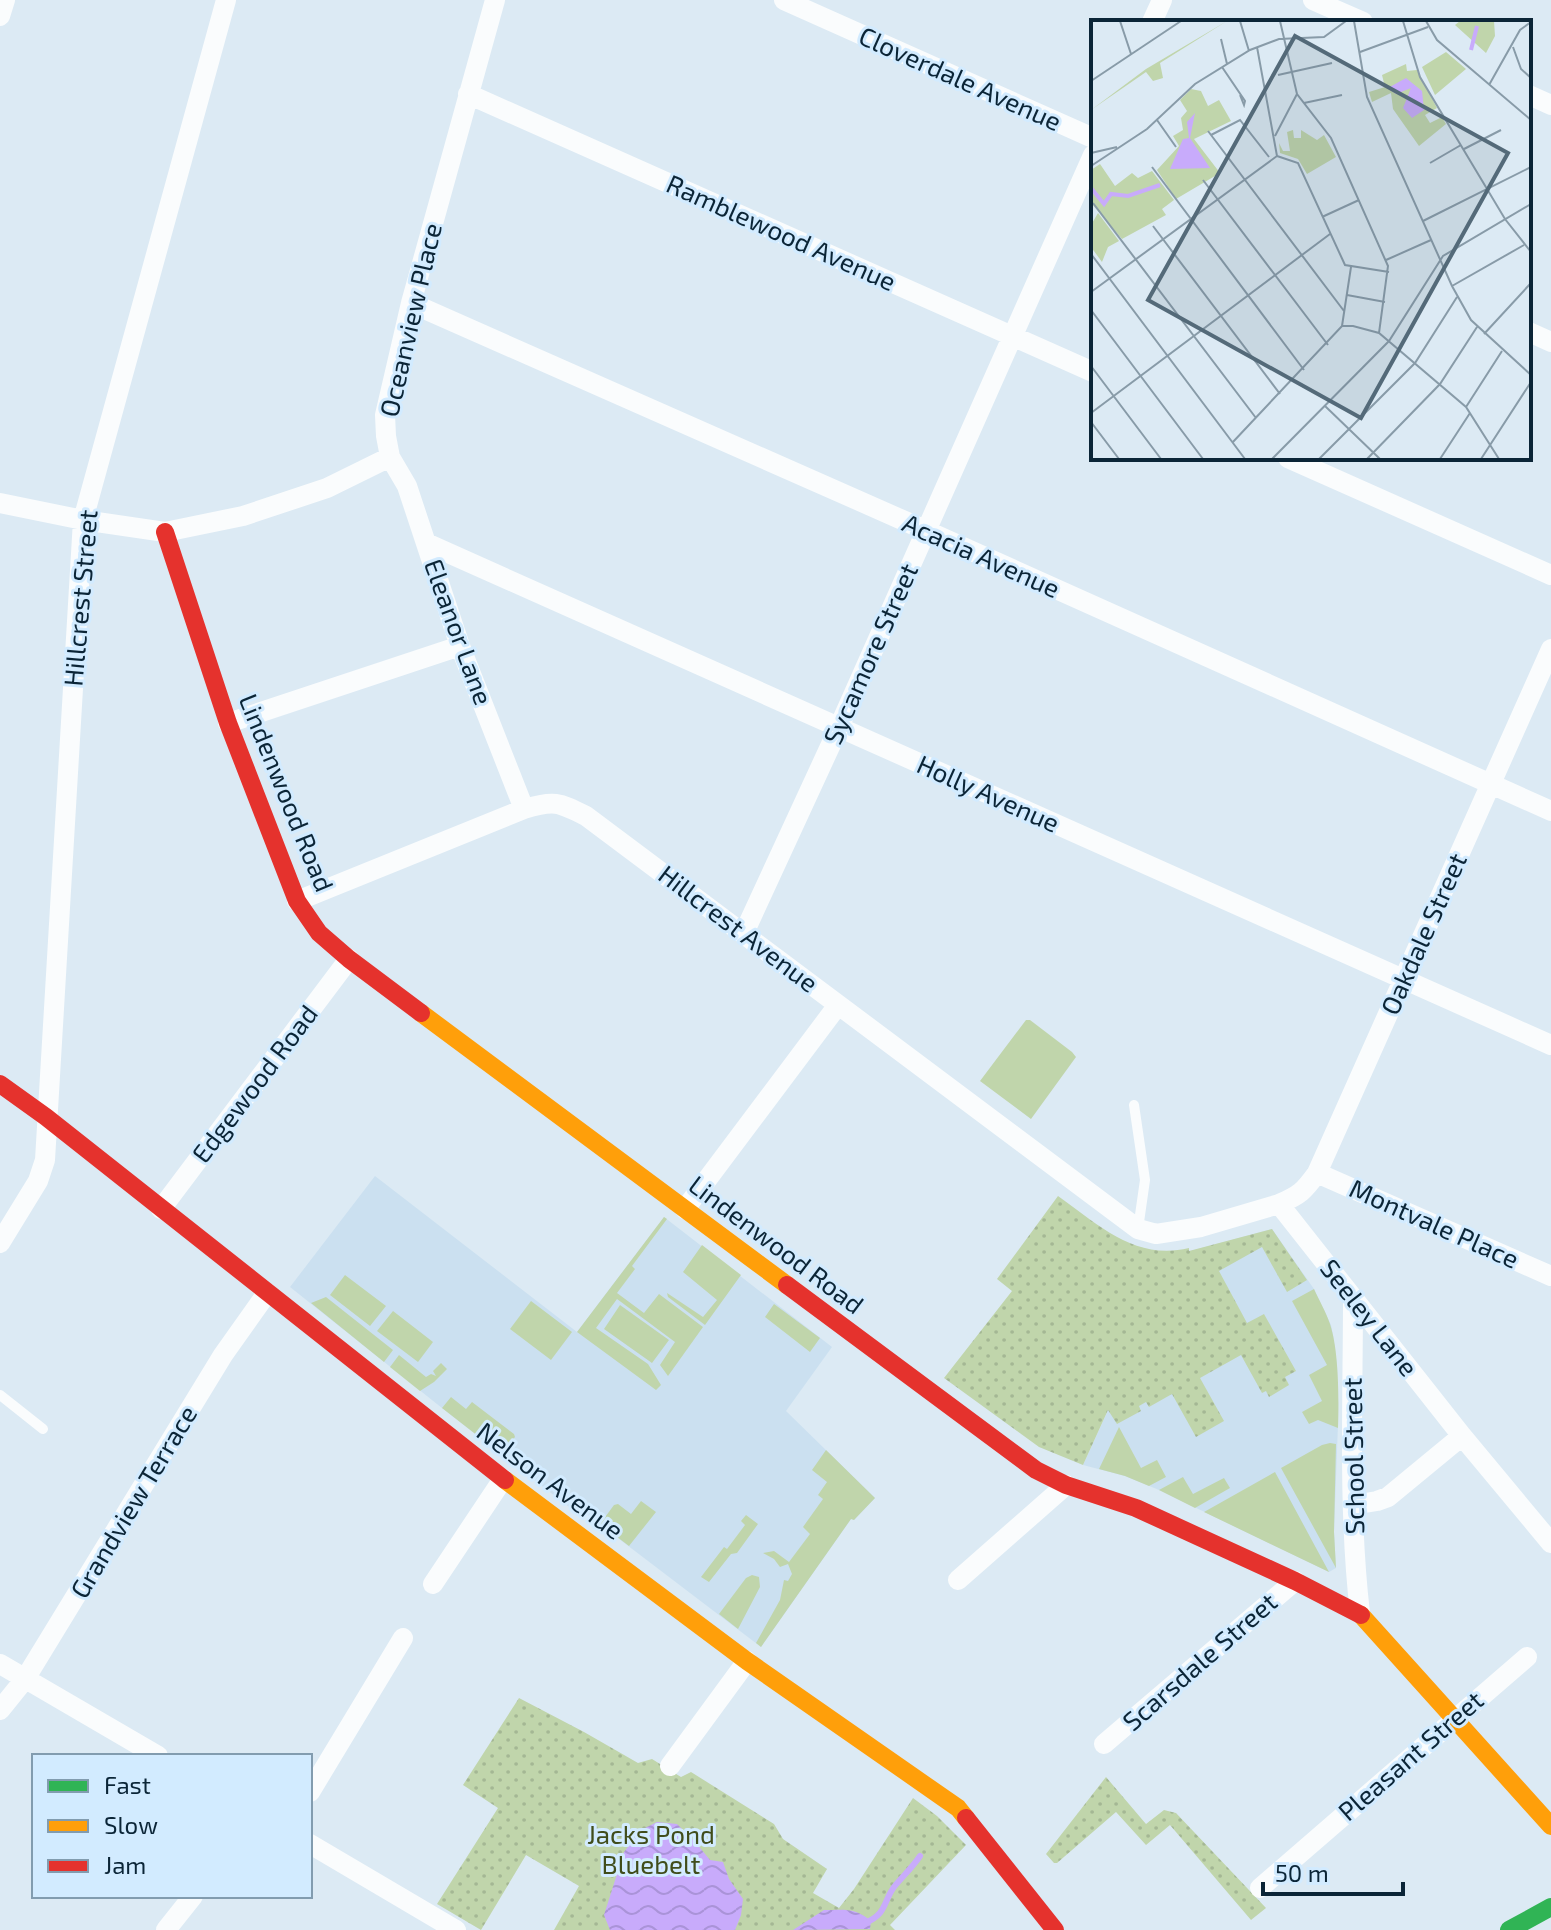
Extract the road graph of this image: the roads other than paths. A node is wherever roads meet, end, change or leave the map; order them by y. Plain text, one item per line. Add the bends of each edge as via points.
1 (5, 0) edge
2 (226, 0) edge
3 (495, 0) edge
4 (784, 0) edge
5 (1162, 0) edge
6 (1313, 0) edge
7 (0, 16) edge
8 (1153, 20) edge
9 (1358, 20) edge
10 (468, 94) junction
11 (1531, 96) edge
12 (1551, 105) edge
13 (1091, 137) edge
14 (1091, 159) edge
15 (411, 303) junction
16 (1531, 333) edge
17 (1012, 336) junction
18 (1551, 342) edge
19 (1091, 371) edge
20 (390, 457) junction
21 (1292, 460) edge
22 (0, 503) edge
23 (83, 520) junction
24 (926, 531) junction
25 (165, 532) junction
26 (426, 543) junction
27 (1551, 575) edge
28 (460, 646) junction
29 (1551, 649) edge
30 (228, 723) junction
31 (839, 727) junction
32 (1492, 784) junction
33 (524, 809) junction
34 (1551, 811) edge
35 (297, 901) junction
36 (744, 933) junction
37 (349, 959) junction
38 (1404, 979) junction
39 (838, 1005) junction
40 (1551, 1045) edge
41 (0, 1084) edge
42 (1134, 1105) dead end
43 (46, 1117) junction
44 (1317, 1173) junction
45 (1279, 1204) junction
46 (161, 1209) junction
47 (685, 1209) junction
48 (1138, 1229) junction
49 (0, 1243) edge
50 (1551, 1276) edge
51 (267, 1293) junction
52 (1353, 1298) junction
53 (0, 1395) edge
54 (43, 1429) dead end
55 (1462, 1436) junction
56 (503, 1479) junction
57 (1066, 1485) junction
58 (1353, 1505) junction
59 (1551, 1543) edge
60 (958, 1580) dead end
61 (1295, 1581) junction
62 (433, 1584) dead end
63 (1360, 1613) junction
64 (403, 1638) dead end
65 (1527, 1657) dead end
66 (747, 1661) junction
67 (0, 1664) edge
68 (25, 1679) junction
69 (0, 1710) edge
70 (1455, 1718) junction
71 (1104, 1744) dead end
72 (155, 1754) edge
73 (670, 1766) dead end
74 (312, 1789) edge
75 (1551, 1826) edge
76 (312, 1845) edge
77 (1260, 1888) dead end
78 (191, 1898) edge
79 (1551, 1907) edge
80 (166, 1930) edge
81 (456, 1930) edge
82 (1055, 1930) edge
83 (1509, 1930) edge

1 - 7 street
2 - 23 street, Hillcrest Street
3 - 10 street, Oceanview Place
4 - 13 street, Cloverdale Avenue
5 - 8 street
6 - 9 street
10 - 15 street, Oceanview Place
10 - 17 street, Ramblewood Avenue
11 - 12 street
14 - 17 street, Sycamore Street
15 - 20 street, Oceanview Place via 385,415
15 - 24 street, Acacia Avenue
16 - 18 street
17 - 19 street, Ramblewood Avenue
17 - 24 street, Sycamore Street
20 - 25 street, Oceanview Place via 327,488 243,516
20 - 26 street, Eleanor Lane via 407,486
21 - 27 street
22 - 23 street, Oceanview Place
23 - 25 street, Oceanview Place
23 - 43 street, Hillcrest Street
24 - 31 street, Sycamore Street
24 - 32 street, Acacia Avenue
25 - 30 street, Lindenwood Road
26 - 28 street, Eleanor Lane
26 - 31 street, Holly Avenue
28 - 30 street
28 - 33 street, Eleanor Lane
29 - 32 street, Oakdale Street
30 - 35 street, Lindenwood Road
31 - 36 street, Sycamore Street
31 - 38 street, Holly Avenue
32 - 34 street, Acacia Avenue
32 - 38 street, Oakdale Street
33 - 35 street, Hillcrest Avenue
33 - 36 street, Hillcrest Avenue via 561,803 586,816
35 - 37 street, Lindenwood Road via 319,933
36 - 39 street, Hillcrest Avenue
37 - 46 street, Edgewood Road
37 - 47 street, Lindenwood Road
38 - 40 street, Holly Avenue
38 - 44 street, Oakdale Street
39 - 47 street
39 - 48 street, Hillcrest Avenue
41 - 43 street, Nelson Avenue
42 - 48 lane via 1145,1180
43 - 46 street, Nelson Avenue
43 - 49 street, Hillcrest Street via 45,1160 38,1181
44 - 45 street, Oakdale Street via 1303,1192
44 - 50 street, Montvale Place
45 - 48 street via 1201,1227 1156,1234
45 - 52 street, Seeley Lane
46 - 51 street, Nelson Avenue
47 - 57 street, Lindenwood Road via 1036,1470
51 - 56 street, Nelson Avenue
51 - 68 street, Grandview Terrace via 223,1355
52 - 55 street, Seeley Lane
52 - 58 street, School Street
53 - 54 lane
55 - 58 street via 1388,1497
55 - 59 street, Seeley Lane
56 - 62 street
56 - 66 street, Nelson Avenue
57 - 60 street
57 - 61 street, Lindenwood Road via 1136,1508
58 - 63 street, School Street
61 - 63 street, Lindenwood Road
61 - 71 street, Scarsdale Street
63 - 70 street, Lindenwood Road
64 - 74 street
65 - 70 street, Pleasant Street
66 - 73 street
66 - 82 street, Nelson Avenue via 958,1808
67 - 68 street
68 - 69 street, Grandview Terrace
68 - 72 street
70 - 75 street, Lindenwood Road
70 - 77 street, Pleasant Street
76 - 81 street
78 - 80 street
79 - 83 street

